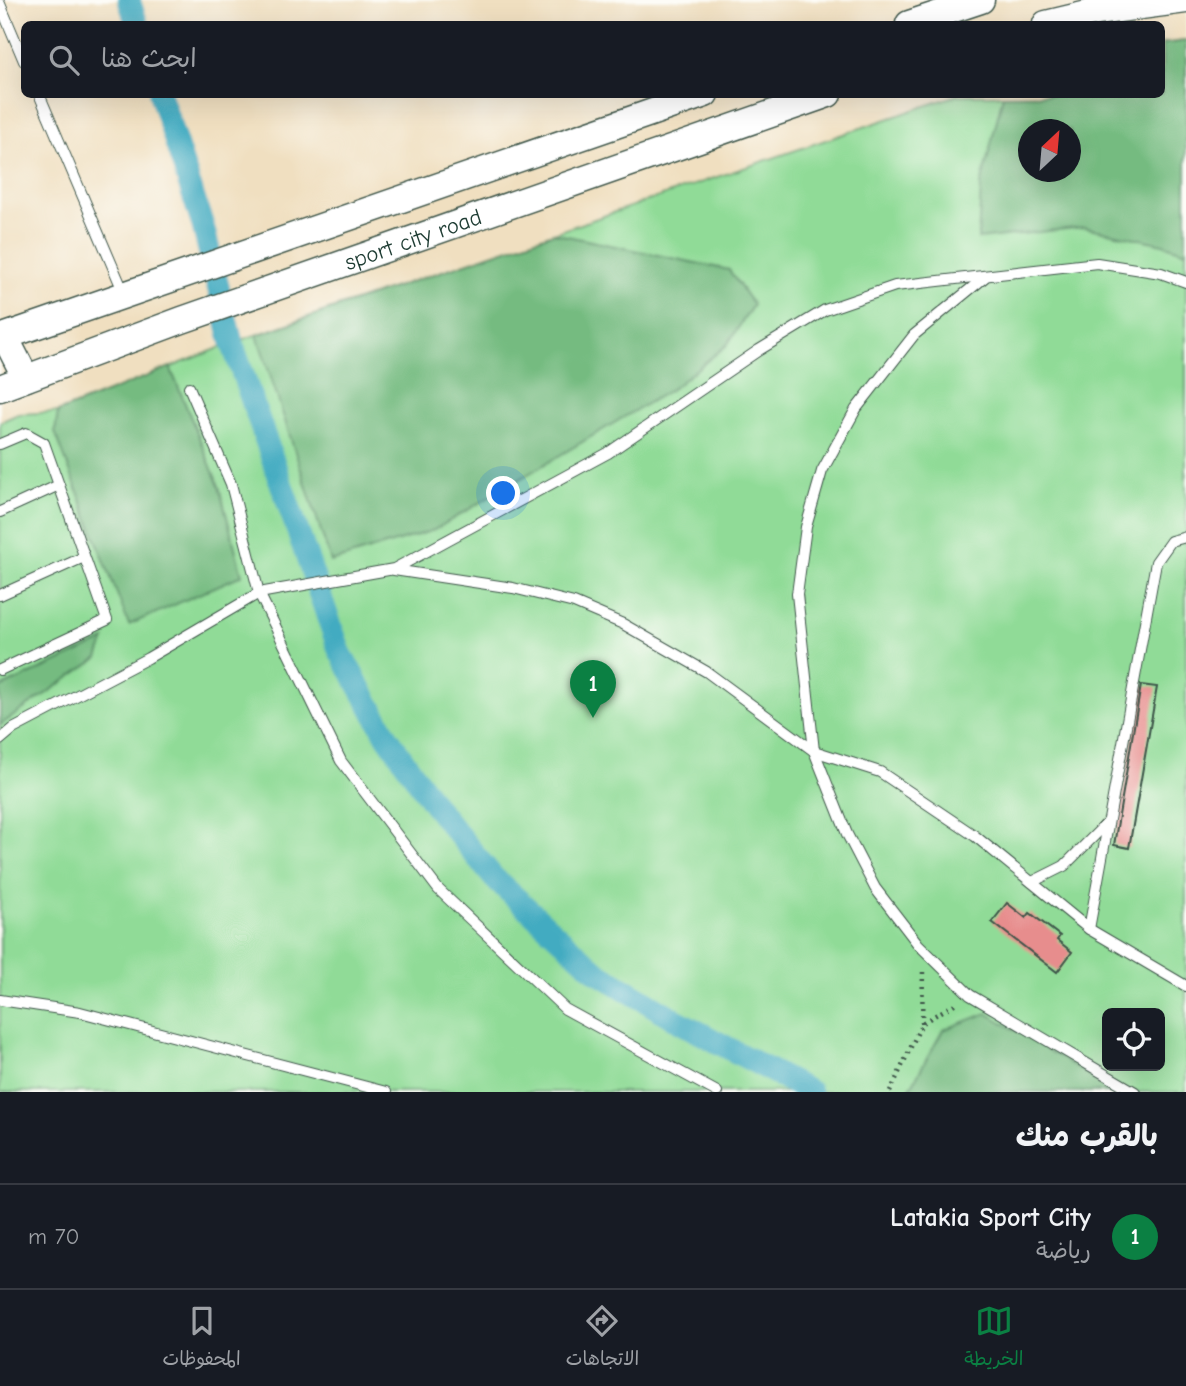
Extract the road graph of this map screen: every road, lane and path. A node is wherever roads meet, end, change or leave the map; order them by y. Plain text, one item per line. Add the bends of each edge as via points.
1 (981, 0) edge
2 (1186, 0) edge
3 (0, 4) edge
4 (918, 21) edge
5 (1058, 21) edge
6 (21, 54) edge
7 (41, 98) edge
8 (695, 98) edge
9 (705, 98) edge
10 (817, 98) edge
11 (718, 133) junction
12 (985, 277) junction
13 (1186, 282) edge
14 (124, 293) junction
15 (3, 337) edge
16 (26, 379) junction
17 (189, 387) dead end
18 (0, 388) edge
19 (0, 444) edge
20 (59, 485) junction
21 (0, 512) edge
22 (1186, 537) edge
23 (84, 557) junction
24 (394, 569) junction
25 (259, 593) junction
26 (0, 595) edge
27 (0, 670) edge
28 (0, 740) edge
29 (814, 751) junction
30 (1109, 821) junction
31 (1032, 883) junction
32 (1089, 929) junction
33 (924, 949) junction
34 (1186, 986) edge
35 (970, 995) junction
36 (0, 1000) edge
37 (922, 1023) junction
38 (386, 1092) edge
39 (716, 1092) edge
40 (890, 1092) edge
41 (1135, 1092) edge

1 - 4 main road
2 - 5 main road
3 - 6 lane
7 - 14 lane
8 - 14 main road, sport city road
9 - 11 main road
10 - 11 main road, sport city road
11 - 16 main road, sport city road
12 - 13 lane via 1097,263 1161,273
12 - 24 lane via 895,286 825,310 608,453
12 - 29 lane via 914,335 856,409 822,471 806,527 797,594
14 - 15 main road, sport city road
15 - 16 main road
16 - 18 main road, sport city road
17 - 25 lane via 231,484
19 - 20 lane via 26,433 44,443
20 - 21 lane
20 - 23 lane
22 - 30 lane via 1171,541 1156,562
23 - 26 lane
23 - 27 lane via 107,620
24 - 25 lane
24 - 29 lane via 513,588 574,604 623,624 707,672
25 - 28 lane
25 - 39 lane via 341,761 438,889 565,1009
29 - 31 lane via 880,772 975,836
29 - 33 lane via 874,888
30 - 31 lane via 1064,866
30 - 32 lane
31 - 32 lane
32 - 34 lane
33 - 35 lane
33 - 37 path
35 - 37 path
35 - 41 lane
36 - 38 lane via 80,1012
37 - 40 path

